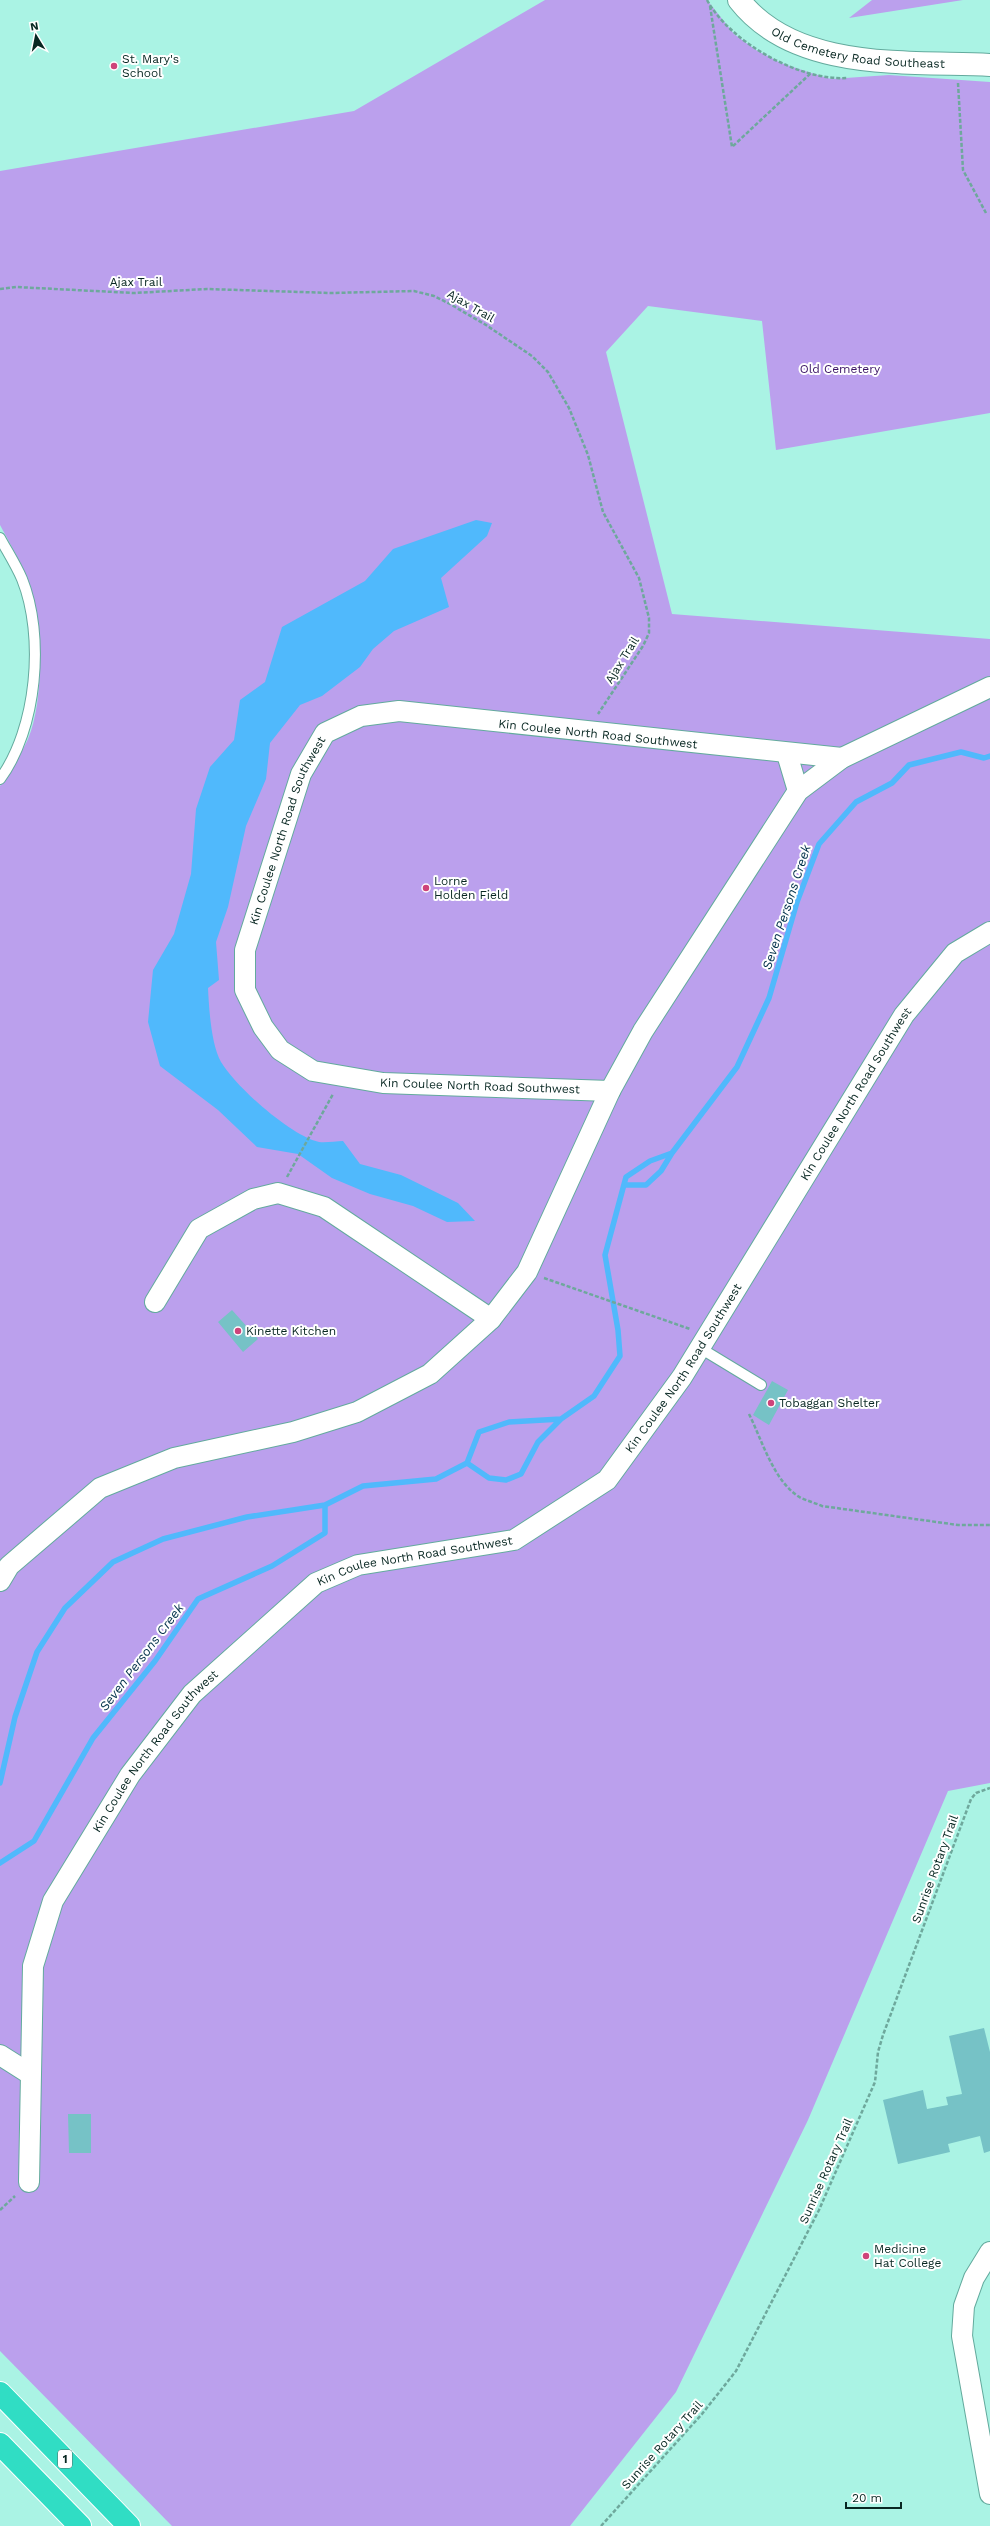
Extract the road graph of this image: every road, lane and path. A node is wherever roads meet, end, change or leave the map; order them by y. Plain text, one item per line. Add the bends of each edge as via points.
1 (740, 0) edge
2 (710, 6) dead end
3 (990, 65) edge
4 (811, 73) dead end
5 (958, 80) dead end
6 (986, 213) dead end
7 (0, 289) edge
8 (0, 538) edge
9 (990, 687) edge
10 (602, 708) dead end
11 (787, 754) junction
12 (842, 758) junction
13 (0, 779) edge
14 (798, 791) junction
15 (990, 932) edge
16 (342, 1076) junction
17 (610, 1091) junction
18 (290, 1172) dead end
19 (527, 1272) junction
20 (155, 1302) dead end
21 (491, 1319) junction
22 (704, 1342) junction
23 (761, 1385) dead end
24 (749, 1414) dead end
25 (990, 1525) edge
26 (0, 1581) edge
27 (990, 1788) edge
28 (0, 2055) edge
29 (30, 2074) junction
30 (29, 2182) dead end
31 (990, 2252) edge
32 (0, 2393) edge
33 (0, 2444) edge
34 (990, 2494) edge
35 (80, 2526) edge
36 (129, 2526) edge
37 (601, 2526) edge

1 - 3 street, Old Cemetery Road Southeast via 749,13 771,30 820,52 854,59
2 - 4 path via 732,147
5 - 6 path via 963,170
7 - 10 path, Ajax Trail via 16,287 134,292 207,289 331,293 414,291 434,296 450,304 486,324 532,356 558,386 588,455 603,512 642,585 649,618 649,633 643,646
8 - 13 lane via 22,579 35,634 31,695 22,738
9 - 12 street
11 - 12 street, Kin Coulee North Road Southwest
11 - 14 street
11 - 16 street, Kin Coulee North Road Southwest via 399,711 360,716 325,733 301,774 246,946 245,990 263,1026 280,1050 313,1070
12 - 14 street
14 - 17 street via 642,1032
15 - 22 street, Kin Coulee North Road Southwest via 955,953 904,1015
16 - 17 street, Kin Coulee North Road Southwest via 383,1083
16 - 18 path
17 - 19 street
19 - 21 street
19 - 22 path via 641,1312
20 - 21 street via 199,1230 253,1199 278,1193 324,1207
21 - 26 street via 430,1374 357,1412 293,1432 174,1458 100,1488 9,1566
22 - 23 lane
22 - 29 street, Kin Coulee North Road Southwest via 682,1377 607,1480 514,1540 358,1564 316,1583 192,1694 130,1775 53,1901 33,1966
24 - 25 path via 778,1473 801,1497 822,1506 958,1525
27 - 37 path, Sunrise Rotary Trail via 976,1792 971,1799 883,2035 878,2052 875,2082 819,2210 736,2371 702,2414
28 - 29 street
29 - 30 street, Kin Coulee North Road Southwest
31 - 34 street via 974,2278 964,2306 962,2336
32 - 36 highway, 1
33 - 35 highway

